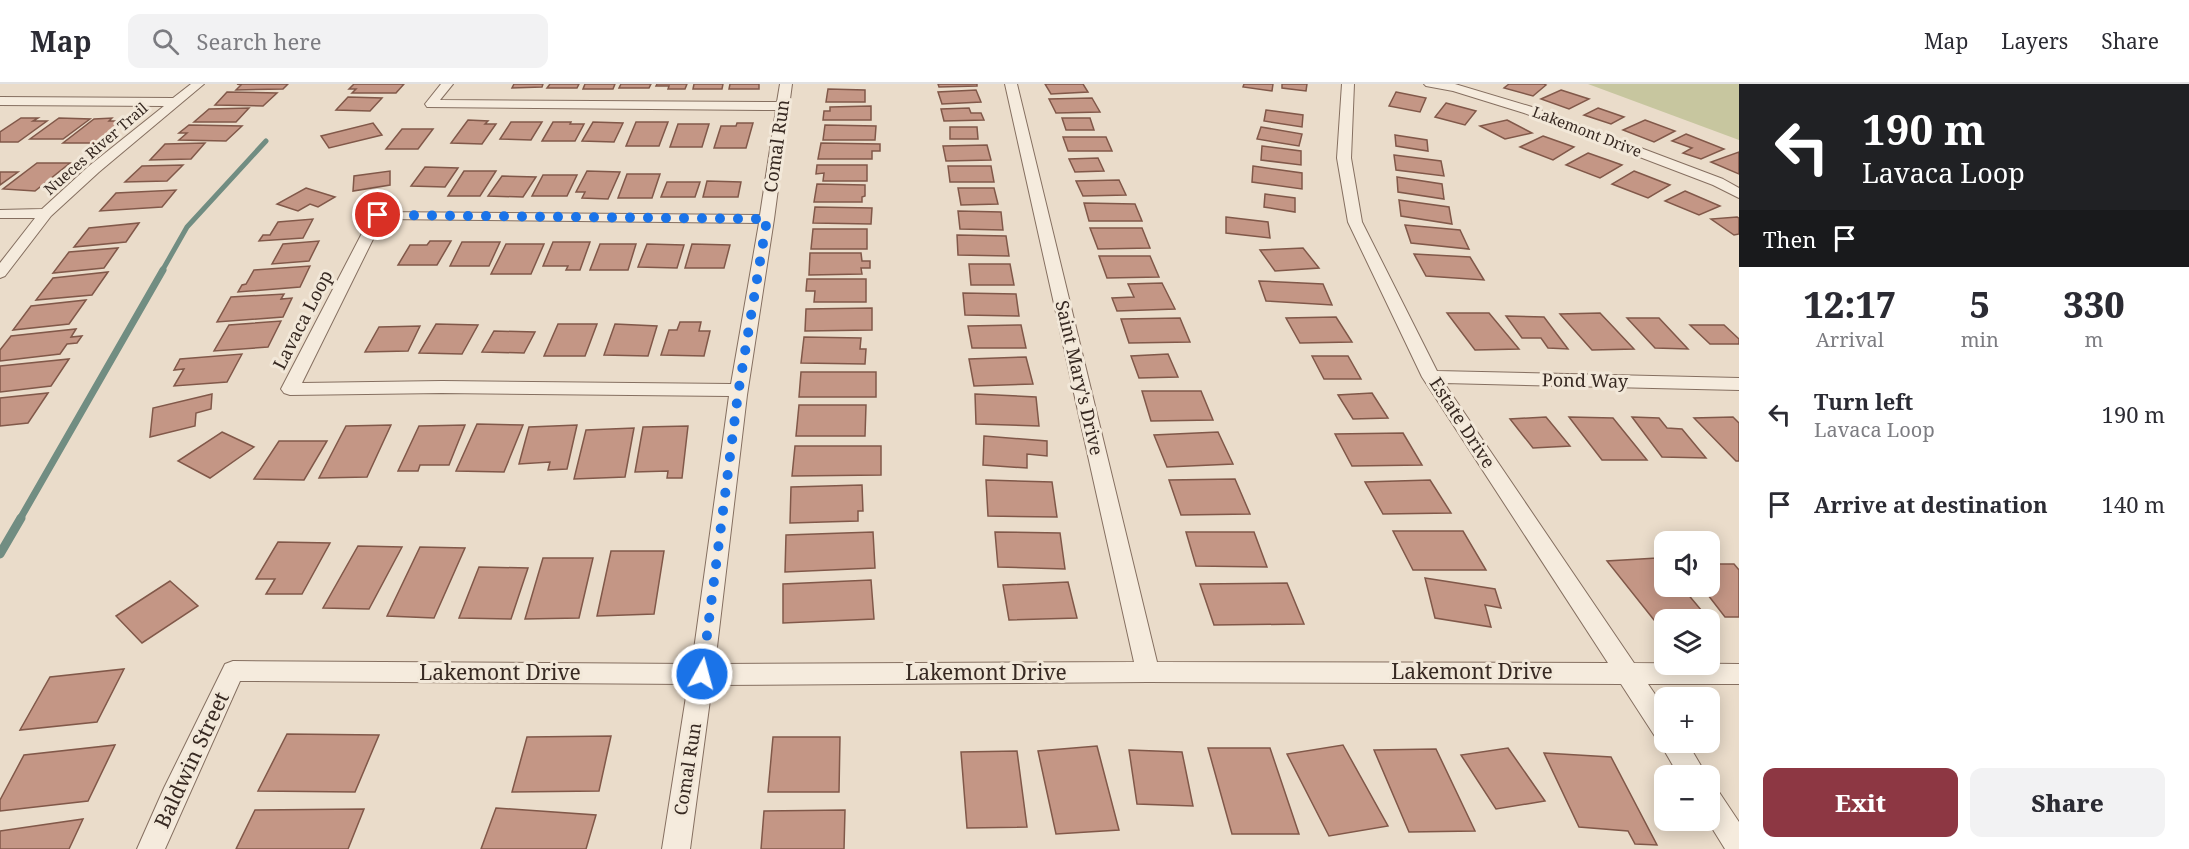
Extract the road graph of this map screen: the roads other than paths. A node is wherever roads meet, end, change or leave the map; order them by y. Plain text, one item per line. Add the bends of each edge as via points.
1 (198, 84) edge
2 (447, 84) edge
3 (786, 84) edge
4 (1011, 84) edge
5 (1348, 84) edge
6 (1430, 84) edge
7 (0, 101) edge
8 (176, 102) junction
9 (783, 106) junction
10 (1739, 194) edge
11 (46, 213) junction
12 (0, 214) edge
13 (767, 219) junction
14 (0, 273) edge
15 (1431, 377) junction
16 (1739, 384) edge
17 (738, 390) junction
18 (233, 671) joint
19 (1148, 672) junction
20 (1629, 672) junction
21 (702, 674) junction
22 (1739, 674) edge
23 (1654, 712) edge
24 (1720, 817) edge
25 (1739, 847) edge
26 (151, 849) edge
27 (675, 849) edge

1 - 8 street, Nueces River Trail
2 - 9 street via 431,104
3 - 9 street, Comal Run
4 - 19 street, Saint Mary's Drive
5 - 15 street, Estate Drive via 1344,158 1355,222
6 - 10 street, Lakemont Drive via 1528,110 1718,182
7 - 8 street
8 - 11 street, Nueces River Trail
9 - 13 street, Comal Run
11 - 12 street
11 - 14 street, Nueces River Trail
13 - 17 street, Comal Run
13 - 17 street, Lavaca Loop via 378,215 290,389
15 - 16 street, Pond Way
15 - 20 street, Estate Drive
17 - 21 street, Comal Run
18 - 21 street, Lakemont Drive
18 - 26 street, Baldwin Street
19 - 20 street, Lakemont Drive
19 - 21 street, Lakemont Drive
20 - 22 street, Lakemont Drive
20 - 23 street, Estate Drive
21 - 27 street, Comal Run
24 - 25 street

